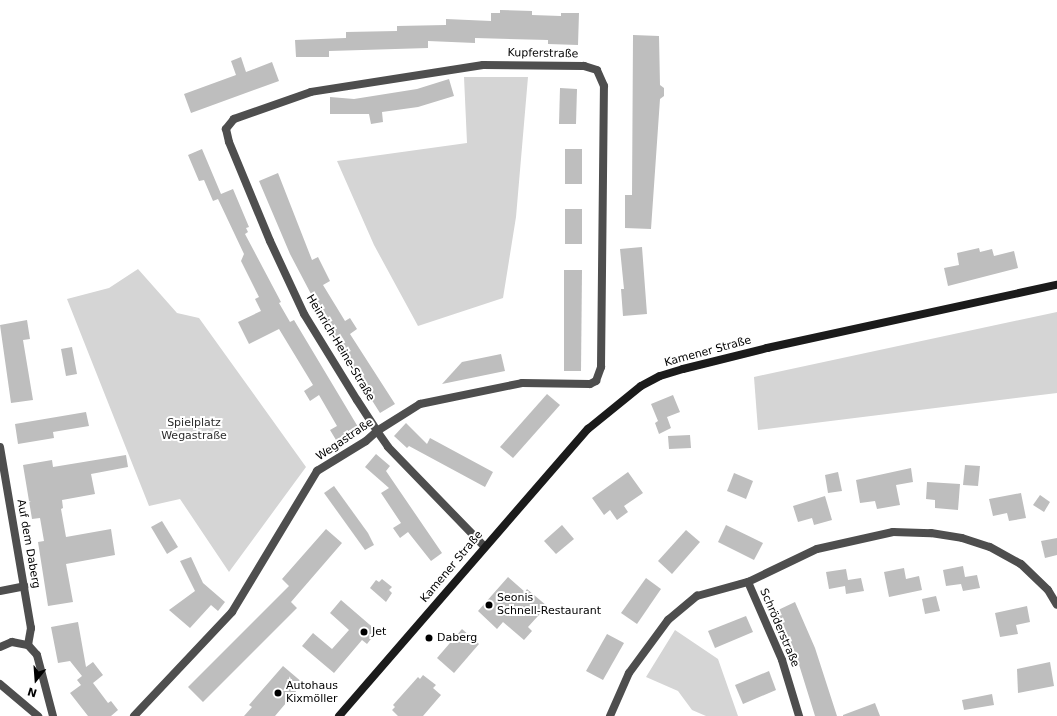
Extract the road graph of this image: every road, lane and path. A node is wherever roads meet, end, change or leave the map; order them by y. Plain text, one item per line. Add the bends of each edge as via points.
1 (226, 129) joint
2 (1057, 285) edge
3 (601, 367) joint
4 (377, 430) junction
5 (0, 447) edge
6 (484, 546) junction
7 (748, 582) junction
8 (25, 586) junction
9 (0, 591) edge
10 (1057, 605) edge
11 (28, 644) junction
12 (0, 647) edge
13 (0, 684) edge
14 (38, 716) edge
15 (53, 716) edge
16 (134, 716) edge
17 (339, 716) edge
18 (610, 716) edge
19 (799, 716) edge

1 - 3 street, Kupferstraße via 234,119 244,115 311,92 350,84 483,65 584,66 597,70 604,86
1 - 4 street, Heinrich-Heine-Straße via 270,241 304,314
2 - 6 main road, Kamener Straße via 767,348 660,376 623,399 588,429
3 - 4 street, Wegastraße via 596,381 590,384 522,383 420,404
4 - 6 street, Heinrich-Heine-Straße via 388,447
4 - 16 street, Wegastraße via 366,441 317,471 232,612
5 - 8 street, Auf dem Daberg
6 - 17 main road, Kamener Straße
7 - 10 street via 817,549 893,532 931,534 962,538 990,547 1021,564 1048,590
7 - 18 street, Schröderstraße via 697,596 668,620 629,673
7 - 19 street, Schröderstraße via 782,660
8 - 9 street
8 - 11 street, Auf dem Daberg via 31,628
11 - 12 street via 12,642
11 - 15 street via 37,655
13 - 14 street

